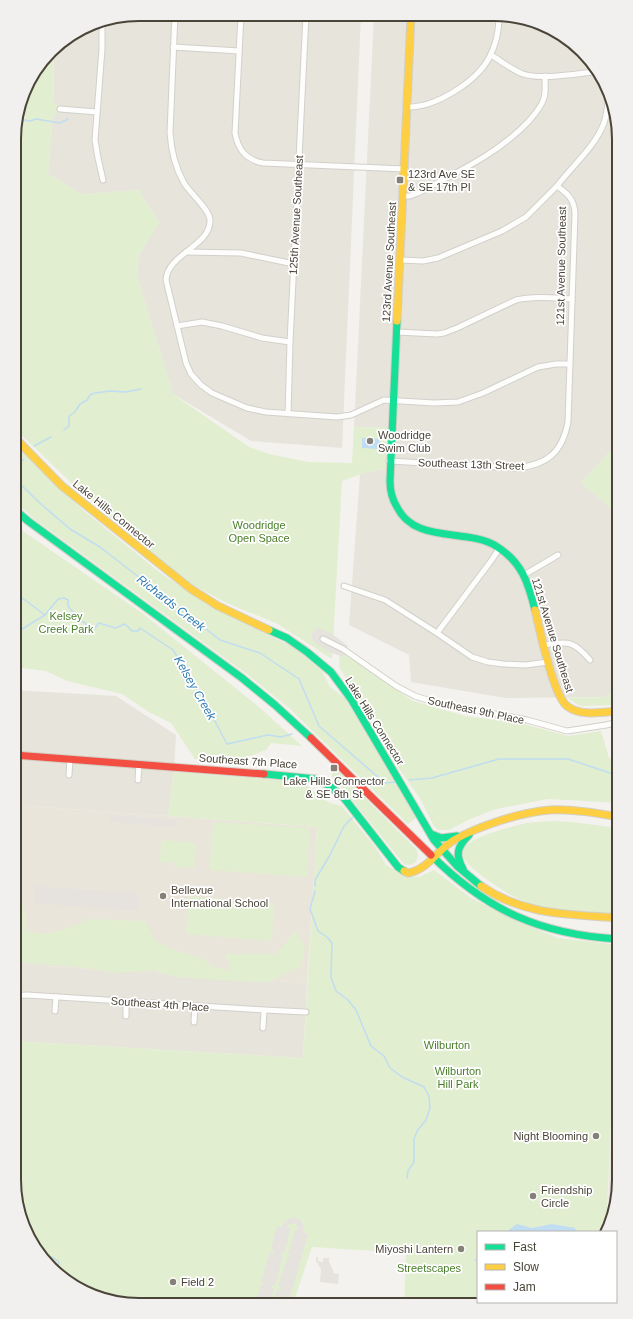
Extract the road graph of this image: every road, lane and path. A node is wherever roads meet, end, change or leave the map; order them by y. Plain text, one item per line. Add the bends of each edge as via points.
1 (175, 21) edge
2 (241, 21) edge
3 (306, 21) edge
4 (411, 21) edge
5 (498, 21) edge
6 (102, 27) edge
7 (173, 47) junction
8 (239, 51) junction
9 (491, 55) junction
10 (591, 72) edge
11 (545, 76) junction
12 (607, 106) edge
13 (407, 107) junction
14 (60, 109) dead end
15 (97, 112) junction
16 (299, 165) junction
17 (404, 169) junction
18 (103, 180) dead end
19 (557, 186) junction
20 (403, 196) junction
21 (186, 252) junction
22 (400, 260) junction
23 (294, 264) junction
24 (572, 299) junction
25 (177, 326) junction
26 (397, 332) junction
27 (290, 342) junction
28 (569, 364) junction
29 (394, 400) junction
30 (288, 414) junction
31 (21, 444) edge
32 (550, 456) joint
33 (390, 461) junction
34 (396, 508) joint
35 (21, 515) edge
36 (499, 548) junction
37 (558, 555) dead end
38 (524, 575) junction
39 (344, 586) dead end
40 (437, 633) junction
41 (323, 639) dead end
42 (545, 645) junction
43 (590, 660) dead end
44 (548, 662) junction
45 (612, 711) edge
46 (612, 724) edge
47 (21, 756) edge
48 (70, 759) junction
49 (139, 764) junction
50 (69, 775) dead end
51 (138, 780) dead end
52 (612, 815) edge
53 (473, 832) junction
54 (430, 833) junction
55 (441, 850) junction
56 (434, 857) junction
57 (467, 874) junction
58 (612, 918) edge
59 (612, 938) edge
60 (21, 995) edge
61 (56, 997) junction
62 (126, 1002) junction
63 (195, 1006) junction
64 (264, 1010) junction
65 (55, 1011) dead end
66 (306, 1012) dead end
67 (126, 1016) dead end
68 (194, 1022) dead end
69 (263, 1028) dead end

1 - 7 street
2 - 8 street
3 - 16 street, 125th Avenue Southeast
4 - 13 main road, 123rd Avenue Southeast
5 - 9 street
6 - 15 street
7 - 8 street
7 - 21 street via 170,142 183,182 207,212 210,221 208,231
8 - 16 street via 235,134 239,147 251,160
9 - 11 street via 522,74
9 - 13 street via 478,72 450,94 421,106
10 - 11 street
11 - 20 street via 544,99 521,130 477,162 418,193
12 - 19 street via 601,128 589,147
13 - 17 main road, 123rd Avenue Southeast
14 - 15 street
15 - 18 street via 96,148
16 - 17 street
16 - 23 street, 125th Avenue Southeast
17 - 20 main road, 123rd Avenue Southeast
19 - 22 street via 526,217 502,231 438,258 422,261
19 - 24 street, 121st Avenue Southeast via 569,196 574,206
20 - 22 main road, 123rd Avenue Southeast
21 - 23 street via 241,253
21 - 25 street via 172,264 166,275
22 - 26 main road, 123rd Avenue Southeast
23 - 27 street, 125th Avenue Southeast
24 - 26 street via 516,300 444,333
24 - 28 street, 121st Avenue Southeast
25 - 27 street via 202,322 262,338
25 - 30 street via 183,354 191,374 201,385 224,399 247,408
26 - 29 main road, 123rd Avenue Southeast
27 - 30 street, 125th Avenue Southeast
28 - 29 street via 538,367 458,402
28 - 32 street, 121st Avenue Southeast via 568,422 560,445
29 - 30 street via 379,401 358,413 344,417
29 - 33 main road, 123rd Avenue Southeast
31 - 54 main road, Lake Hills Connector via 77,499 192,589 218,606 287,638 331,672 351,699
32 - 33 street, Southeast 13th Street via 536,465 516,468
33 - 34 main road, 123rd Avenue Southeast via 391,492
34 - 36 main road, 121st Avenue Southeast via 405,519 421,530 480,539
35 - 56 main road via 252,686 320,746
36 - 38 main road, 121st Avenue Southeast
36 - 40 street
37 - 38 street
38 - 42 main road, 121st Avenue Southeast
39 - 40 street via 385,600
40 - 44 street via 472,657 488,662 516,665
41 - 46 street, Southeast 9th Place via 343,649 396,686 437,704 526,720 567,731
42 - 43 street via 563,642 572,644
42 - 44 main road, 121st Avenue Southeast
44 - 45 main road, 121st Avenue Southeast via 558,695 573,710 586,713
47 - 48 main road, Southeast 7th Place
48 - 49 main road, Southeast 7th Place
48 - 50 street
49 - 51 street
49 - 56 main road, Southeast 7th Place via 316,779 344,798 401,870 408,873 415,871
52 - 53 main road via 560,810 539,812 503,820
53 - 54 main road via 442,839
53 - 55 main road, Southeast 7th Place
53 - 57 main road via 458,850 458,859
54 - 55 main road, Lake Hills Connector
55 - 56 main road, Southeast 7th Place
55 - 57 main road, Lake Hills Connector
56 - 59 main road via 473,892 516,918 578,936
57 - 58 main road, Lake Hills Connector via 472,880 516,904 562,914
60 - 61 street, Southeast 4th Place
61 - 62 street, Southeast 4th Place
61 - 65 street
62 - 63 street, Southeast 4th Place
62 - 67 street
63 - 64 street, Southeast 4th Place
63 - 68 street
64 - 66 street, Southeast 4th Place
64 - 69 street

